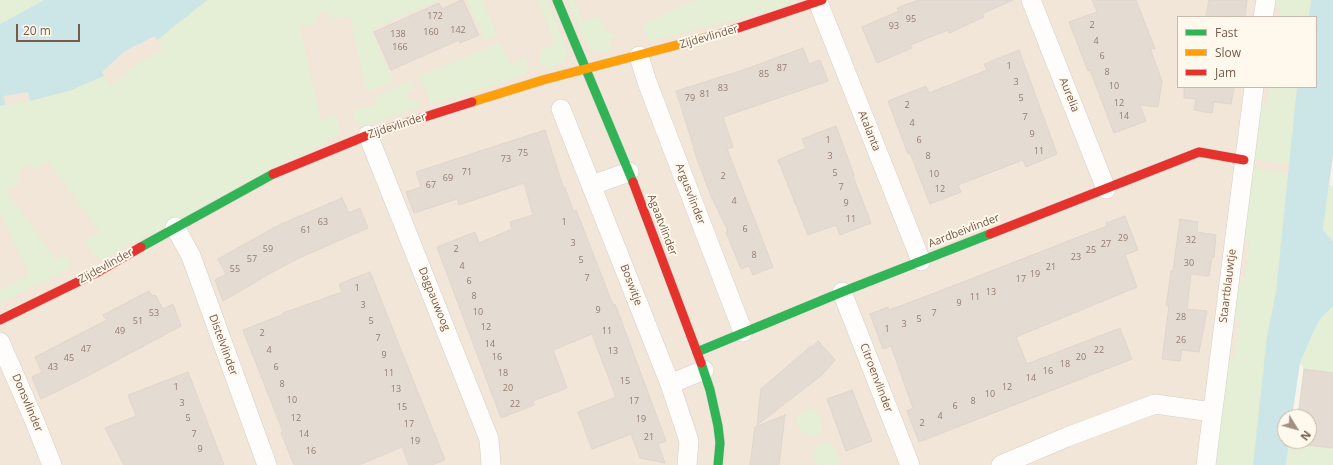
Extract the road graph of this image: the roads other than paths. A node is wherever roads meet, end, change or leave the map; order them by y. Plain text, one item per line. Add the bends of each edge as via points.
1 (556, 0) edge
2 (1031, 0) edge
3 (1266, 0) edge
4 (820, 1) edge
5 (1263, 16) edge
6 (639, 56) junction
7 (586, 68) junction
8 (1254, 88) edge
9 (561, 109) dead end
10 (368, 135) junction
11 (1244, 160) junction
12 (629, 172) junction
13 (592, 185) junction
14 (1106, 189) junction
15 (175, 227) junction
16 (921, 261) junction
17 (842, 292) junction
18 (0, 320) edge
19 (743, 332) junction
20 (0, 342) edge
21 (697, 352) junction
22 (704, 370) junction
23 (670, 384) junction
24 (1212, 412) junction
25 (52, 465) edge
26 (267, 465) edge
27 (491, 465) edge
28 (687, 465) edge
29 (718, 465) edge
30 (910, 465) edge
31 (1001, 465) edge
32 (1206, 465) edge

1 - 7 street, Agaatvlinder
2 - 14 street, Aurelia
3 - 5 street
4 - 6 street, Zijdevlinder via 727,32
4 - 16 street, Atalanta
6 - 7 street, Zijdevlinder
6 - 19 street, Argusvlinder
7 - 10 street, Zijdevlinder
7 - 12 street, Agaatvlinder
8 - 11 street
9 - 13 street, Boswitje
10 - 15 street, Zijdevlinder via 281,170
10 - 27 street, Dagpauwoog via 489,439
11 - 14 street, Aardbeivlinder via 1199,152
11 - 24 street, Staartblauwtje
12 - 13 street
12 - 21 street, Agaatvlinder
13 - 23 street, Boswitje
14 - 16 street, Aardbeivlinder
15 - 18 street, Zijdevlinder via 96,273
15 - 26 street, Distelvlinder via 190,256
16 - 17 street, Aardbeivlinder
17 - 19 street, Aardbeivlinder
17 - 30 street, Citroenvlinder
19 - 21 street, Aardbeivlinder
20 - 25 street, Donsvlinder
21 - 22 street, Agaatvlinder
22 - 23 street
22 - 29 street, Agaatvlinder via 718,426
23 - 28 street, Boswitje via 689,441
24 - 31 street via 1155,404
24 - 32 street, Staartblauwtje

